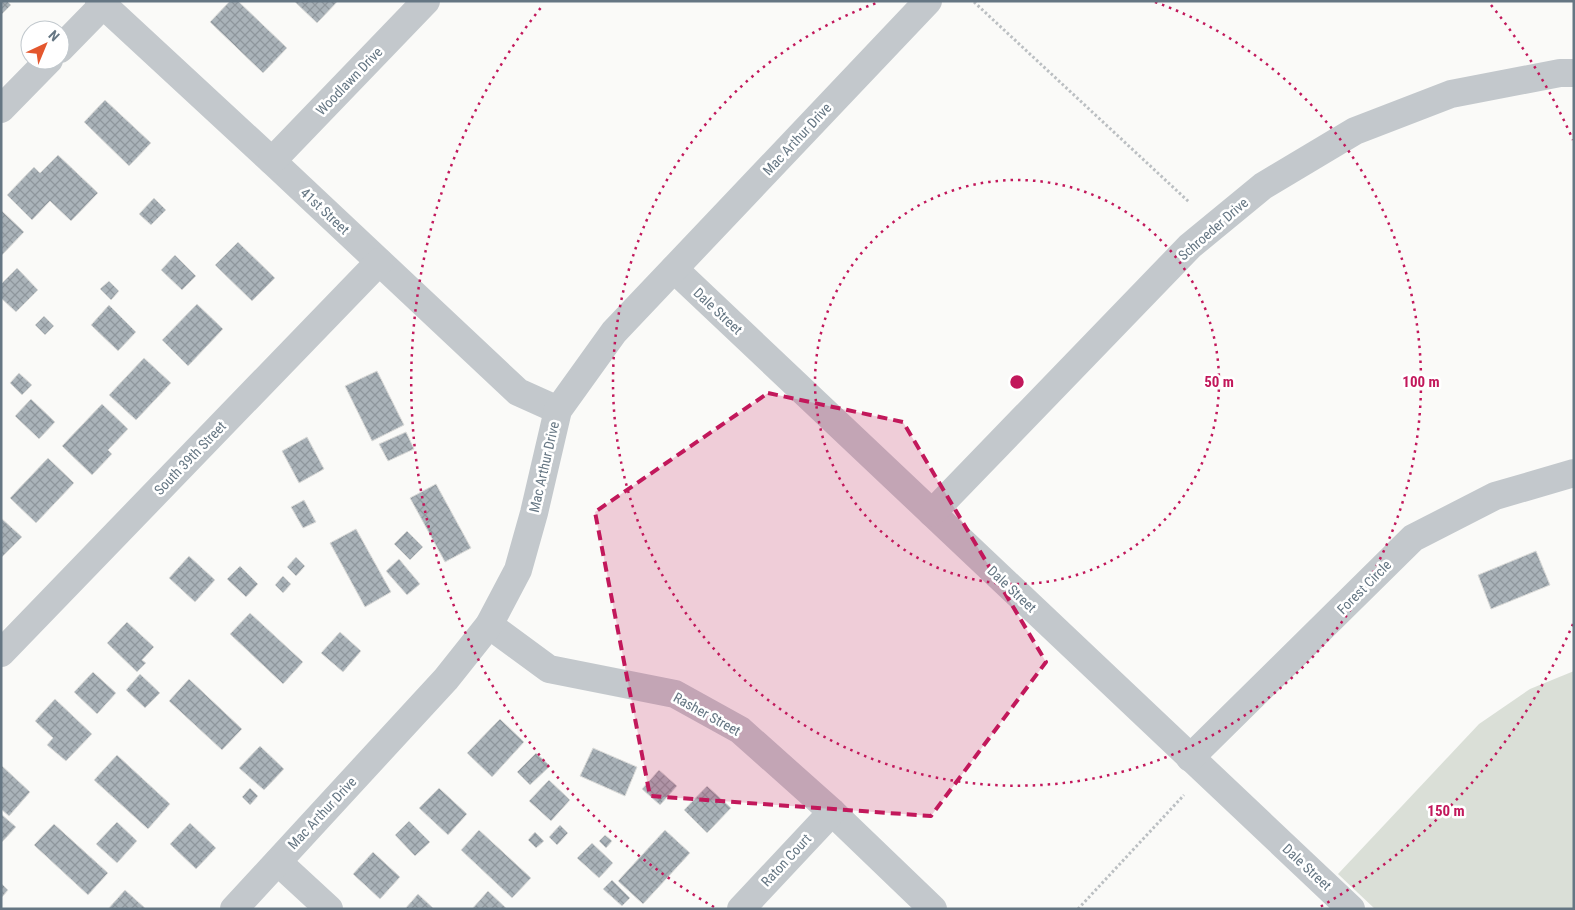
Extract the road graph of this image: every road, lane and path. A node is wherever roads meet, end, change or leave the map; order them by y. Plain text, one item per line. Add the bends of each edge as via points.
1 (426, 1) edge
2 (928, 1) edge
3 (974, 2) edge
4 (101, 3) edge
5 (70, 38) edge
6 (39, 70) edge
7 (1574, 73) edge
8 (1, 109) edge
9 (272, 161) junction
10 (1189, 202) dead end
11 (379, 262) junction
12 (674, 269) junction
13 (558, 410) junction
14 (1574, 473) edge
15 (932, 514) junction
16 (489, 625) junction
17 (1, 652) edge
18 (1190, 758) junction
19 (1184, 794) dead end
20 (832, 812) junction
21 (278, 862) junction
22 (234, 909) edge
23 (329, 909) edge
24 (741, 909) edge
25 (933, 909) edge
26 (1078, 909) edge
27 (1351, 909) edge

1 - 9 street, Woodlawn Drive
2 - 12 street, Mac Arthur Drive
3 - 10 path
4 - 5 street
4 - 9 street, 41st Street
6 - 8 street
7 - 15 street, Schroeder Drive via 1451,94 1355,131 1263,186 1190,246
9 - 11 street, 41st Street
11 - 13 street, 41st Street via 518,392
11 - 17 street, South 39th Street
12 - 13 street, Mac Arthur Drive via 614,332
12 - 15 street, Dale Street
13 - 16 street, Mac Arthur Drive via 518,570
14 - 18 street, Forest Circle via 1495,496 1413,538
15 - 18 street, Dale Street
16 - 20 street, Rasher Street via 549,669 674,694 691,703 740,730
16 - 21 street, Mac Arthur Drive via 446,679
18 - 27 street, Dale Street
19 - 26 path
20 - 24 street, Raton Court
20 - 25 street, Rasher Street
21 - 22 street, Mac Arthur Drive
21 - 23 street

